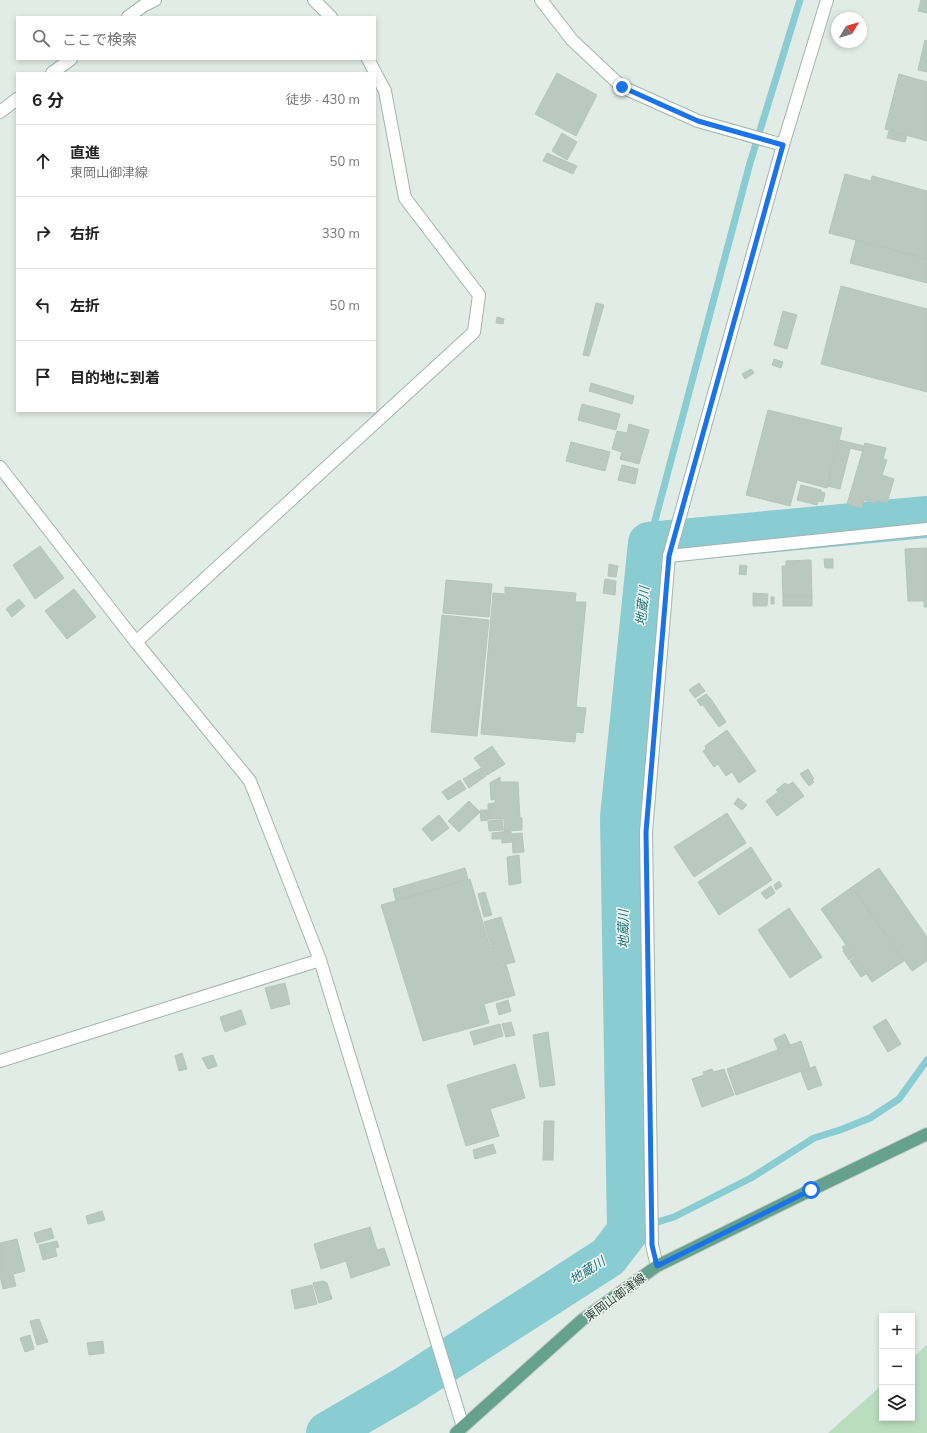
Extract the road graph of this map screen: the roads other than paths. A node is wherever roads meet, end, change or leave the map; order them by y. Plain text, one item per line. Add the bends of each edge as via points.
1 (154, 0) edge
2 (314, 0) edge
3 (541, 0) edge
4 (827, 0) edge
5 (129, 16) edge
6 (330, 16) edge
7 (70, 60) edge
8 (369, 60) edge
9 (53, 72) edge
10 (375, 72) edge
11 (376, 74) edge
12 (16, 100) edge
13 (0, 112) edge
14 (783, 145) junction
15 (0, 467) edge
16 (927, 529) edge
17 (669, 556) junction
18 (136, 642) junction
19 (320, 960) junction
20 (0, 1061) edge
21 (927, 1134) edge
22 (657, 1266) junction
23 (459, 1430) edge

1 - 5 street
2 - 6 street
3 - 14 street via 572,40 622,87 698,121
4 - 14 street
7 - 9 street
8 - 10 street
11 - 18 street via 385,91 405,198 479,295 474,332
12 - 13 street
14 - 17 street
15 - 18 street
16 - 17 street
17 - 22 street via 646,832 652,1237
18 - 19 street via 250,781
19 - 20 street
19 - 23 street
21 - 22 main road, 東岡山御津線
22 - 23 main road, 東岡山御津線 via 582,1320

